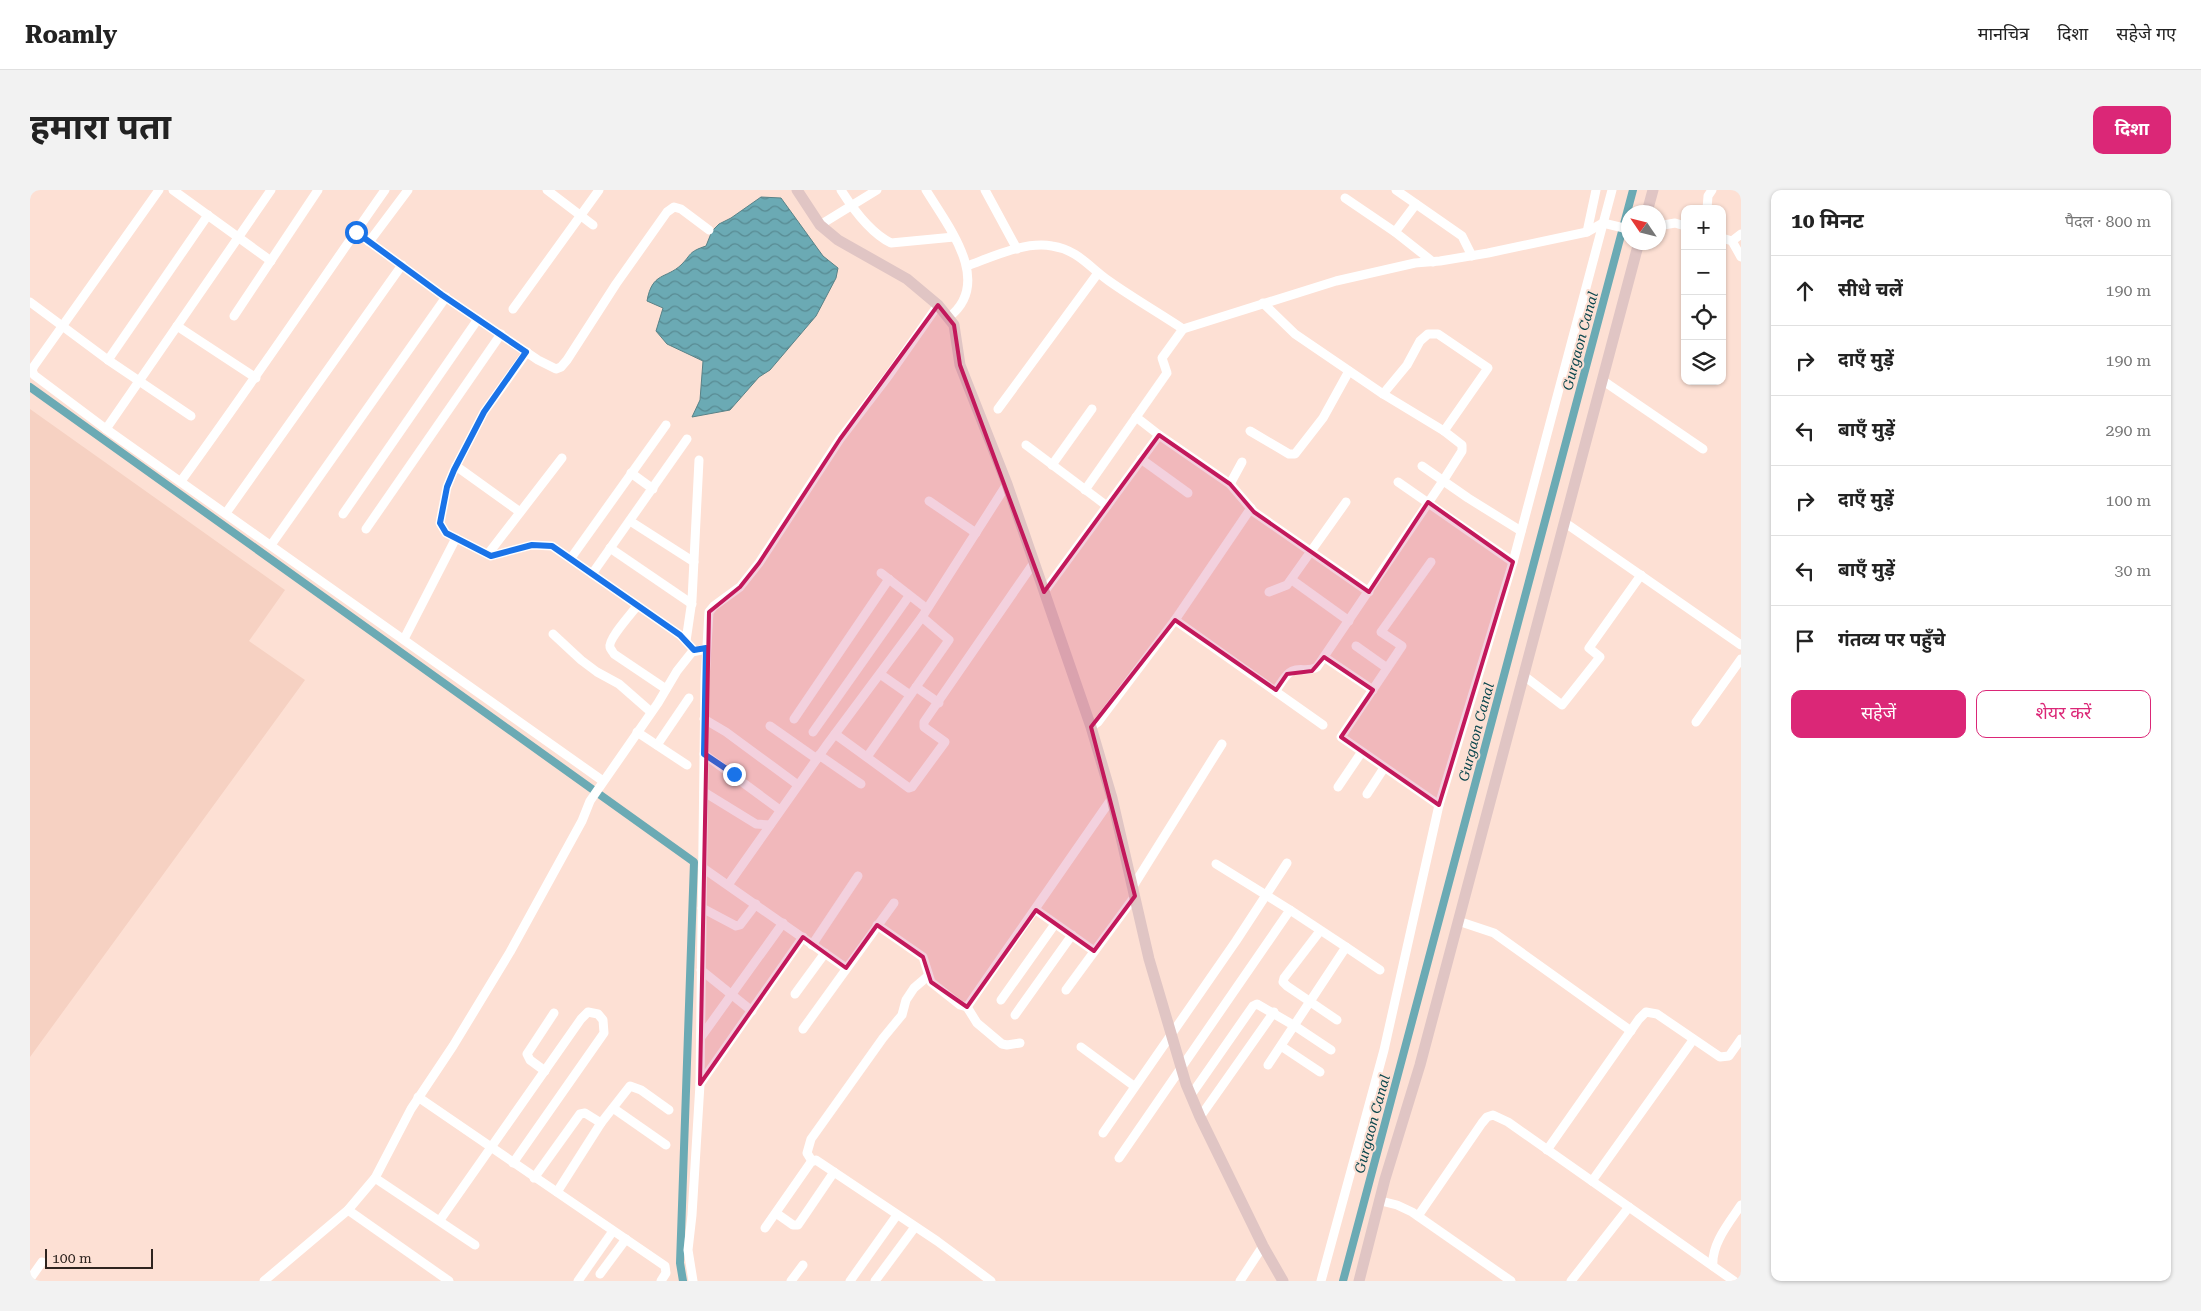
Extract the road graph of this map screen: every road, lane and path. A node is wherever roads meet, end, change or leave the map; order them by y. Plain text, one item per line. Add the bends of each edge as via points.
1 (160, 190) edge
2 (173, 190) edge
3 (271, 190) edge
4 (318, 190) edge
5 (385, 190) edge
6 (408, 190) edge
7 (547, 190) edge
8 (599, 190) edge
9 (797, 190) edge
10 (841, 190) edge
11 (876, 190) edge
12 (985, 190) edge
13 (1396, 190) edge
14 (1596, 190) edge
15 (1612, 190) edge
16 (1653, 190) edge
17 (1712, 190) edge
18 (928, 191) edge
19 (1345, 198) dead end
20 (1416, 204) junction
21 (1649, 205) edge
22 (1707, 205) edge
23 (851, 206) junction
24 (208, 215) junction
25 (580, 215) junction
26 (1607, 224) junction
27 (593, 225) dead end
28 (820, 225) junction
29 (1666, 225) edge
30 (1681, 225) edge
31 (1621, 227) edge
32 (708, 230) dead end
33 (356, 232) junction
34 (1395, 232) junction
35 (1587, 232) junction
36 (1741, 234) edge
37 (238, 237) junction
38 (954, 237) junction
39 (1726, 239) edge
40 (1732, 241) junction
41 (369, 242) junction
42 (1017, 249) junction
43 (1637, 250) edge
44 (1472, 256) junction
45 (1741, 257) edge
46 (271, 261) junction
47 (1433, 262) junction
48 (402, 266) junction
49 (967, 266) junction
50 (1098, 273) junction
51 (446, 297) junction
52 (30, 302) edge
53 (1264, 303) junction
54 (938, 305) junction
55 (513, 309) dead end
56 (234, 316) dead end
57 (949, 317) junction
58 (478, 319) junction
59 (62, 326) junction
60 (177, 326) junction
61 (1183, 329) junction
62 (501, 334) junction
63 (526, 352) junction
64 (108, 360) junction
65 (1349, 371) junction
66 (256, 378) junction
67 (1602, 380) junction
68 (139, 381) junction
69 (1383, 394) junction
70 (998, 409) dead end
71 (1092, 409) dead end
72 (190, 416) dead end
73 (1136, 417) junction
74 (666, 425) dead end
75 (106, 429) junction
76 (1250, 431) dead end
77 (1444, 431) junction
78 (1159, 435) junction
79 (687, 439) dead end
80 (1026, 444) dead end
81 (1703, 449) dead end
82 (562, 458) dead end
83 (1141, 459) junction
84 (699, 460) dead end
85 (1242, 462) dead end
86 (1052, 465) junction
87 (456, 466) junction
88 (1422, 466) dead end
89 (631, 473) junction
90 (181, 481) junction
91 (1443, 481) junction
92 (1398, 482) dead end
93 (1007, 484) junction
94 (1230, 484) junction
95 (653, 489) junction
96 (1085, 490) junction
97 (1188, 493) dead end
98 (929, 501) dead end
99 (1346, 502) dead end
100 (1428, 502) junction
101 (1107, 506) junction
102 (1251, 508) junction
103 (520, 512) junction
104 (226, 513) junction
105 (343, 514) dead end
106 (630, 520) junction
107 (1564, 522) junction
108 (366, 529) dead end
109 (1521, 531) junction
110 (976, 533) junction
111 (456, 538) junction
112 (271, 545) junction
113 (610, 548) junction
114 (1309, 552) junction
115 (488, 554) junction
116 (570, 558) junction
117 (694, 562) junction
118 (1431, 562) dead end
119 (1513, 562) junction
120 (1033, 564) junction
121 (881, 573) dead end
122 (592, 574) junction
123 (1641, 575) junction
124 (889, 579) junction
125 (1292, 580) junction
126 (1044, 592) junction
127 (1269, 592) dead end
128 (1368, 592) junction
129 (909, 596) junction
130 (692, 604) junction
131 (636, 606) junction
132 (926, 608) junction
133 (922, 617) junction
134 (1175, 620) junction
135 (1349, 621) junction
136 (553, 634) dead end
137 (404, 639) junction
138 (686, 641) junction
139 (1741, 645) edge
140 (1356, 646) dead end
141 (700, 649) junction
142 (1324, 657) junction
143 (1741, 660) edge
144 (1387, 668) junction
145 (880, 674) junction
146 (1523, 675) junction
147 (916, 687) junction
148 (666, 689) junction
149 (1276, 690) junction
150 (1373, 690) junction
151 (910, 696) junction
152 (689, 698) dead end
153 (938, 703) junction
154 (652, 712) junction
155 (704, 719) junction
156 (794, 719) dead end
157 (1696, 722) dead end
158 (1323, 725) dead end
159 (770, 726) dead end
160 (1091, 727) junction
161 (638, 732) junction
162 (813, 732) dead end
163 (835, 734) junction
164 (1222, 744) dead end
165 (657, 745) junction
166 (1361, 753) junction
167 (704, 754) junction
168 (818, 757) junction
169 (867, 757) junction
170 (687, 765) dead end
171 (1384, 768) junction
172 (602, 783) junction
173 (861, 784) dead end
174 (798, 785) junction
175 (1338, 787) dead end
176 (704, 792) junction
177 (1367, 794) dead end
178 (1112, 798) junction
179 (1439, 805) junction
180 (780, 810) junction
181 (770, 825) junction
182 (1287, 863) dead end
183 (1216, 864) dead end
184 (703, 868) junction
185 (858, 876) dead end
186 (728, 885) junction
187 (1134, 892) junction
188 (1266, 897) junction
189 (894, 903) dead end
190 (756, 904) junction
191 (702, 908) junction
192 (1036, 910) junction
193 (1290, 910) junction
194 (1458, 921) junction
195 (783, 923) junction
196 (1055, 924) junction
197 (877, 925) junction
198 (1320, 931) junction
199 (1072, 935) junction
200 (803, 937) junction
201 (812, 945) junction
202 (1346, 947) junction
203 (1094, 951) junction
204 (825, 953) junction
205 (846, 968) junction
206 (700, 970) junction
207 (1380, 970) dead end
208 (928, 976) junction
209 (1066, 990) dead end
210 (795, 994) dead end
211 (731, 996) junction
212 (1001, 1000) dead end
213 (1310, 1002) junction
214 (967, 1007) junction
215 (752, 1011) junction
216 (1274, 1012) junction
217 (554, 1013) dead end
218 (1015, 1015) dead end
219 (1337, 1020) dead end
220 (1295, 1026) junction
221 (804, 1029) dead end
222 (1631, 1031) junction
223 (1171, 1034) junction
224 (701, 1038) junction
225 (1741, 1038) edge
226 (1693, 1040) junction
227 (1020, 1043) dead end
228 (1281, 1046) junction
229 (1081, 1047) dead end
230 (1331, 1050) dead end
231 (1268, 1065) dead end
232 (1182, 1069) junction
233 (545, 1071) junction
234 (1320, 1072) dead end
235 (700, 1084) junction
236 (1134, 1086) junction
237 (1191, 1095) junction
238 (418, 1097) junction
239 (613, 1108) junction
240 (669, 1110) dead end
241 (1200, 1118) junction
242 (601, 1123) junction
243 (1103, 1133) dead end
244 (666, 1145) dead end
245 (490, 1148) junction
246 (1547, 1150) junction
247 (1119, 1158) dead end
248 (812, 1161) junction
249 (513, 1163) junction
250 (834, 1172) junction
251 (376, 1178) junction
252 (534, 1178) junction
253 (1592, 1181) junction
254 (557, 1192) junction
255 (1381, 1201) junction
256 (1628, 1206) junction
257 (1741, 1206) edge
258 (348, 1210) junction
259 (776, 1213) junction
260 (897, 1215) junction
261 (1418, 1216) junction
262 (440, 1220) junction
263 (915, 1227) junction
264 (766, 1228) dead end
265 (613, 1231) junction
266 (626, 1239) junction
267 (475, 1245) dead end
268 (1263, 1246) junction
269 (42, 1262) dead end
270 (802, 1264) dead end
271 (1713, 1266) junction
272 (600, 1274) dead end
273 (30, 1278) edge
274 (264, 1281) edge
275 (449, 1281) edge
276 (578, 1281) edge
277 (661, 1281) edge
278 (693, 1281) edge
279 (791, 1281) edge
280 (850, 1281) edge
281 (875, 1281) edge
282 (991, 1281) edge
283 (1240, 1281) edge
284 (1283, 1281) edge
285 (1322, 1281) edge
286 (1359, 1281) edge
287 (1510, 1281) edge
288 (1572, 1281) edge
289 (1734, 1281) edge

1 - 59 street
2 - 24 street
3 - 37 street
4 - 46 street
5 - 33 street
6 - 41 street
7 - 25 street
8 - 25 street
9 - 28 street
10 - 23 street
11 - 23 street
12 - 42 street
13 - 20 street
14 - 35 street
15 - 26 street
16 - 21 street
17 - 22 street
18 - 38 street
19 - 34 street
20 - 34 street
20 - 44 street via 1462,236
23 - 28 street
23 - 38 street via 891,243
24 - 37 street
24 - 64 street
25 - 27 street
25 - 55 street
26 - 31 street
26 - 35 street
26 - 109 street
28 - 54 street via 838,240 907,279
29 - 30 street
32 - 63 street via 674,207 667,212 616,284 561,367 550,367
33 - 41 street
33 - 66 street
34 - 47 street
35 - 44 street
36 - 40 street
37 - 46 street
37 - 60 street
38 - 49 street
39 - 40 street
40 - 45 street
41 - 48 street
42 - 49 street
42 - 50 street via 1051,245 1074,252
43 - 67 street
44 - 47 street
46 - 56 street
47 - 53 street via 1336,281
48 - 51 street
48 - 104 street
49 - 57 street via 968,292 958,310
50 - 61 street
50 - 70 street
51 - 58 street
51 - 112 street
52 - 59 street
53 - 61 street
53 - 65 street via 1294,334
54 - 57 street
54 - 141 street via 890,375 840,439 759,563 740,587 709,612
57 - 93 street via 954,325 960,365
58 - 62 street
58 - 105 street
59 - 64 street
59 - 75 street via 34,366 34,375
60 - 66 street
60 - 68 street
61 - 73 street via 1162,358 1167,373
62 - 63 street
62 - 108 street
63 - 87 street via 484,412
64 - 68 street
65 - 69 street
65 - 76 street via 1323,418 1295,454 1289,454
66 - 90 street
67 - 81 street
67 - 107 street
68 - 72 street
68 - 75 street
69 - 77 street
69 - 77 street via 1407,365 1420,341 1428,334 1438,334 1488,368
71 - 86 street
73 - 78 street
73 - 96 street
74 - 89 street
75 - 90 street
77 - 91 street via 1462,445 1462,451
78 - 83 street
78 - 94 street
79 - 95 street
80 - 86 street
82 - 103 street
83 - 97 street
83 - 101 street
84 - 117 street
85 - 94 street
86 - 96 street
87 - 103 street
87 - 111 street via 447,487 440,523 446,533
88 - 91 street
89 - 95 street
89 - 116 street
90 - 104 street
91 - 100 street
91 - 109 street
92 - 100 street
93 - 110 street
93 - 120 street
94 - 102 street
95 - 106 street
96 - 101 street
98 - 110 street
99 - 114 street
100 - 119 street
100 - 128 street
101 - 126 street
102 - 114 street
102 - 134 street
103 - 115 street
104 - 112 street
106 - 113 street
106 - 117 street
107 - 123 street
107 - 146 street
109 - 119 street
110 - 132 street
111 - 115 street
111 - 137 street
112 - 137 street
113 - 122 street
113 - 130 street
114 - 125 street
114 - 128 street
115 - 116 street via 498,556 532,545 552,546
116 - 122 street
117 - 130 street
118 - 144 street via 1381,632 1402,646
119 - 179 street
120 - 126 street
120 - 153 street
121 - 124 street
122 - 131 street
123 - 139 street
123 - 146 street via 1589,648 1600,657 1562,705
124 - 129 street
124 - 156 street
125 - 127 street
125 - 135 street
126 - 160 street
128 - 135 street
129 - 132 street
129 - 162 street
130 - 138 street
131 - 138 street
131 - 148 street via 615,634 610,648
132 - 133 street
133 - 145 street
133 - 147 street via 949,640
134 - 149 street
134 - 160 street
135 - 142 street
136 - 154 street via 581,660 619,684
137 - 172 street
138 - 141 street
140 - 144 street
141 - 148 street via 676,671
141 - 155 street
142 - 149 street via 1312,671 1294,670 1287,674
142 - 150 street
143 - 157 street
144 - 150 street
145 - 151 street
145 - 163 street
146 - 194 street
147 - 151 street
147 - 153 street
148 - 154 street
149 - 158 street
150 - 166 street via 1341,737
151 - 169 street
152 - 165 street
153 - 169 street via 923,725 944,740 944,744 912,788
154 - 161 street
155 - 167 street
155 - 174 street
159 - 168 street
160 - 178 street
161 - 165 street
161 - 172 street
163 - 168 street
163 - 169 street
164 - 187 street
165 - 170 street
166 - 171 street
166 - 175 street
167 - 176 street
167 - 180 street
168 - 173 street
168 - 174 street
171 - 177 street
171 - 179 street
172 - 238 street via 510,952
174 - 180 street
176 - 181 street via 756,824
176 - 184 street
178 - 187 street
178 - 192 street
179 - 285 street via 1384,1050
180 - 181 street
181 - 186 street
182 - 188 street
183 - 188 street
184 - 186 street
184 - 191 street
185 - 201 street
186 - 190 street
187 - 203 street
187 - 223 street
188 - 193 street
188 - 223 street
189 - 197 street
190 - 191 street via 736,926
190 - 195 street
191 - 206 street
192 - 196 street
192 - 214 street
193 - 198 street
193 - 232 street
194 - 222 street via 1494,933
194 - 255 street
195 - 200 street
195 - 211 street
196 - 199 street
196 - 212 street
197 - 205 street
197 - 208 street via 923,957
198 - 202 street
198 - 213 street via 1283,982
199 - 203 street
199 - 218 street
200 - 201 street
200 - 215 street
201 - 204 street
202 - 207 street
202 - 213 street
203 - 209 street
204 - 205 street
204 - 210 street
205 - 221 street
206 - 211 street
206 - 224 street
208 - 214 street via 931,982
208 - 248 street via 914,988 902,1015 811,1139 807,1152
211 - 215 street
211 - 224 street
213 - 219 street
213 - 220 street
214 - 227 street via 977,1023 1002,1044
215 - 235 street
216 - 220 street
216 - 237 street via 1258,1004 1253,1006
216 - 241 street
217 - 233 street via 527,1054
220 - 228 street
220 - 230 street
222 - 226 street via 1643,1014 1650,1012
222 - 246 street
223 - 232 street
223 - 236 street
224 - 235 street
225 - 226 street via 1729,1056 1723,1058
226 - 253 street
228 - 231 street
228 - 234 street
229 - 236 street
232 - 237 street
232 - 247 street
233 - 245 street
233 - 249 street via 585,1014 591,1011 601,1016 604,1033
235 - 278 street via 688,1244
236 - 243 street
237 - 241 street
238 - 245 street
238 - 251 street
239 - 240 street via 633,1086
239 - 242 street
239 - 244 street
241 - 268 street
242 - 252 street via 580,1114
242 - 254 street
245 - 249 street
245 - 262 street
246 - 253 street
246 - 261 street via 1497,1116 1490,1115
248 - 250 street
248 - 259 street
249 - 252 street
250 - 259 street via 796,1226
250 - 260 street
251 - 258 street
251 - 262 street
252 - 254 street
253 - 256 street
254 - 265 street
255 - 261 street
255 - 286 street
256 - 271 street
256 - 288 street
257 - 271 street via 1718,1242
258 - 274 street
258 - 275 street
259 - 264 street
260 - 263 street
260 - 280 street
261 - 287 street
262 - 267 street
263 - 281 street
263 - 282 street
265 - 266 street
265 - 276 street
266 - 272 street
266 - 277 street via 665,1266 666,1273
268 - 283 street
268 - 284 street
269 - 273 street
270 - 279 street
271 - 289 street

